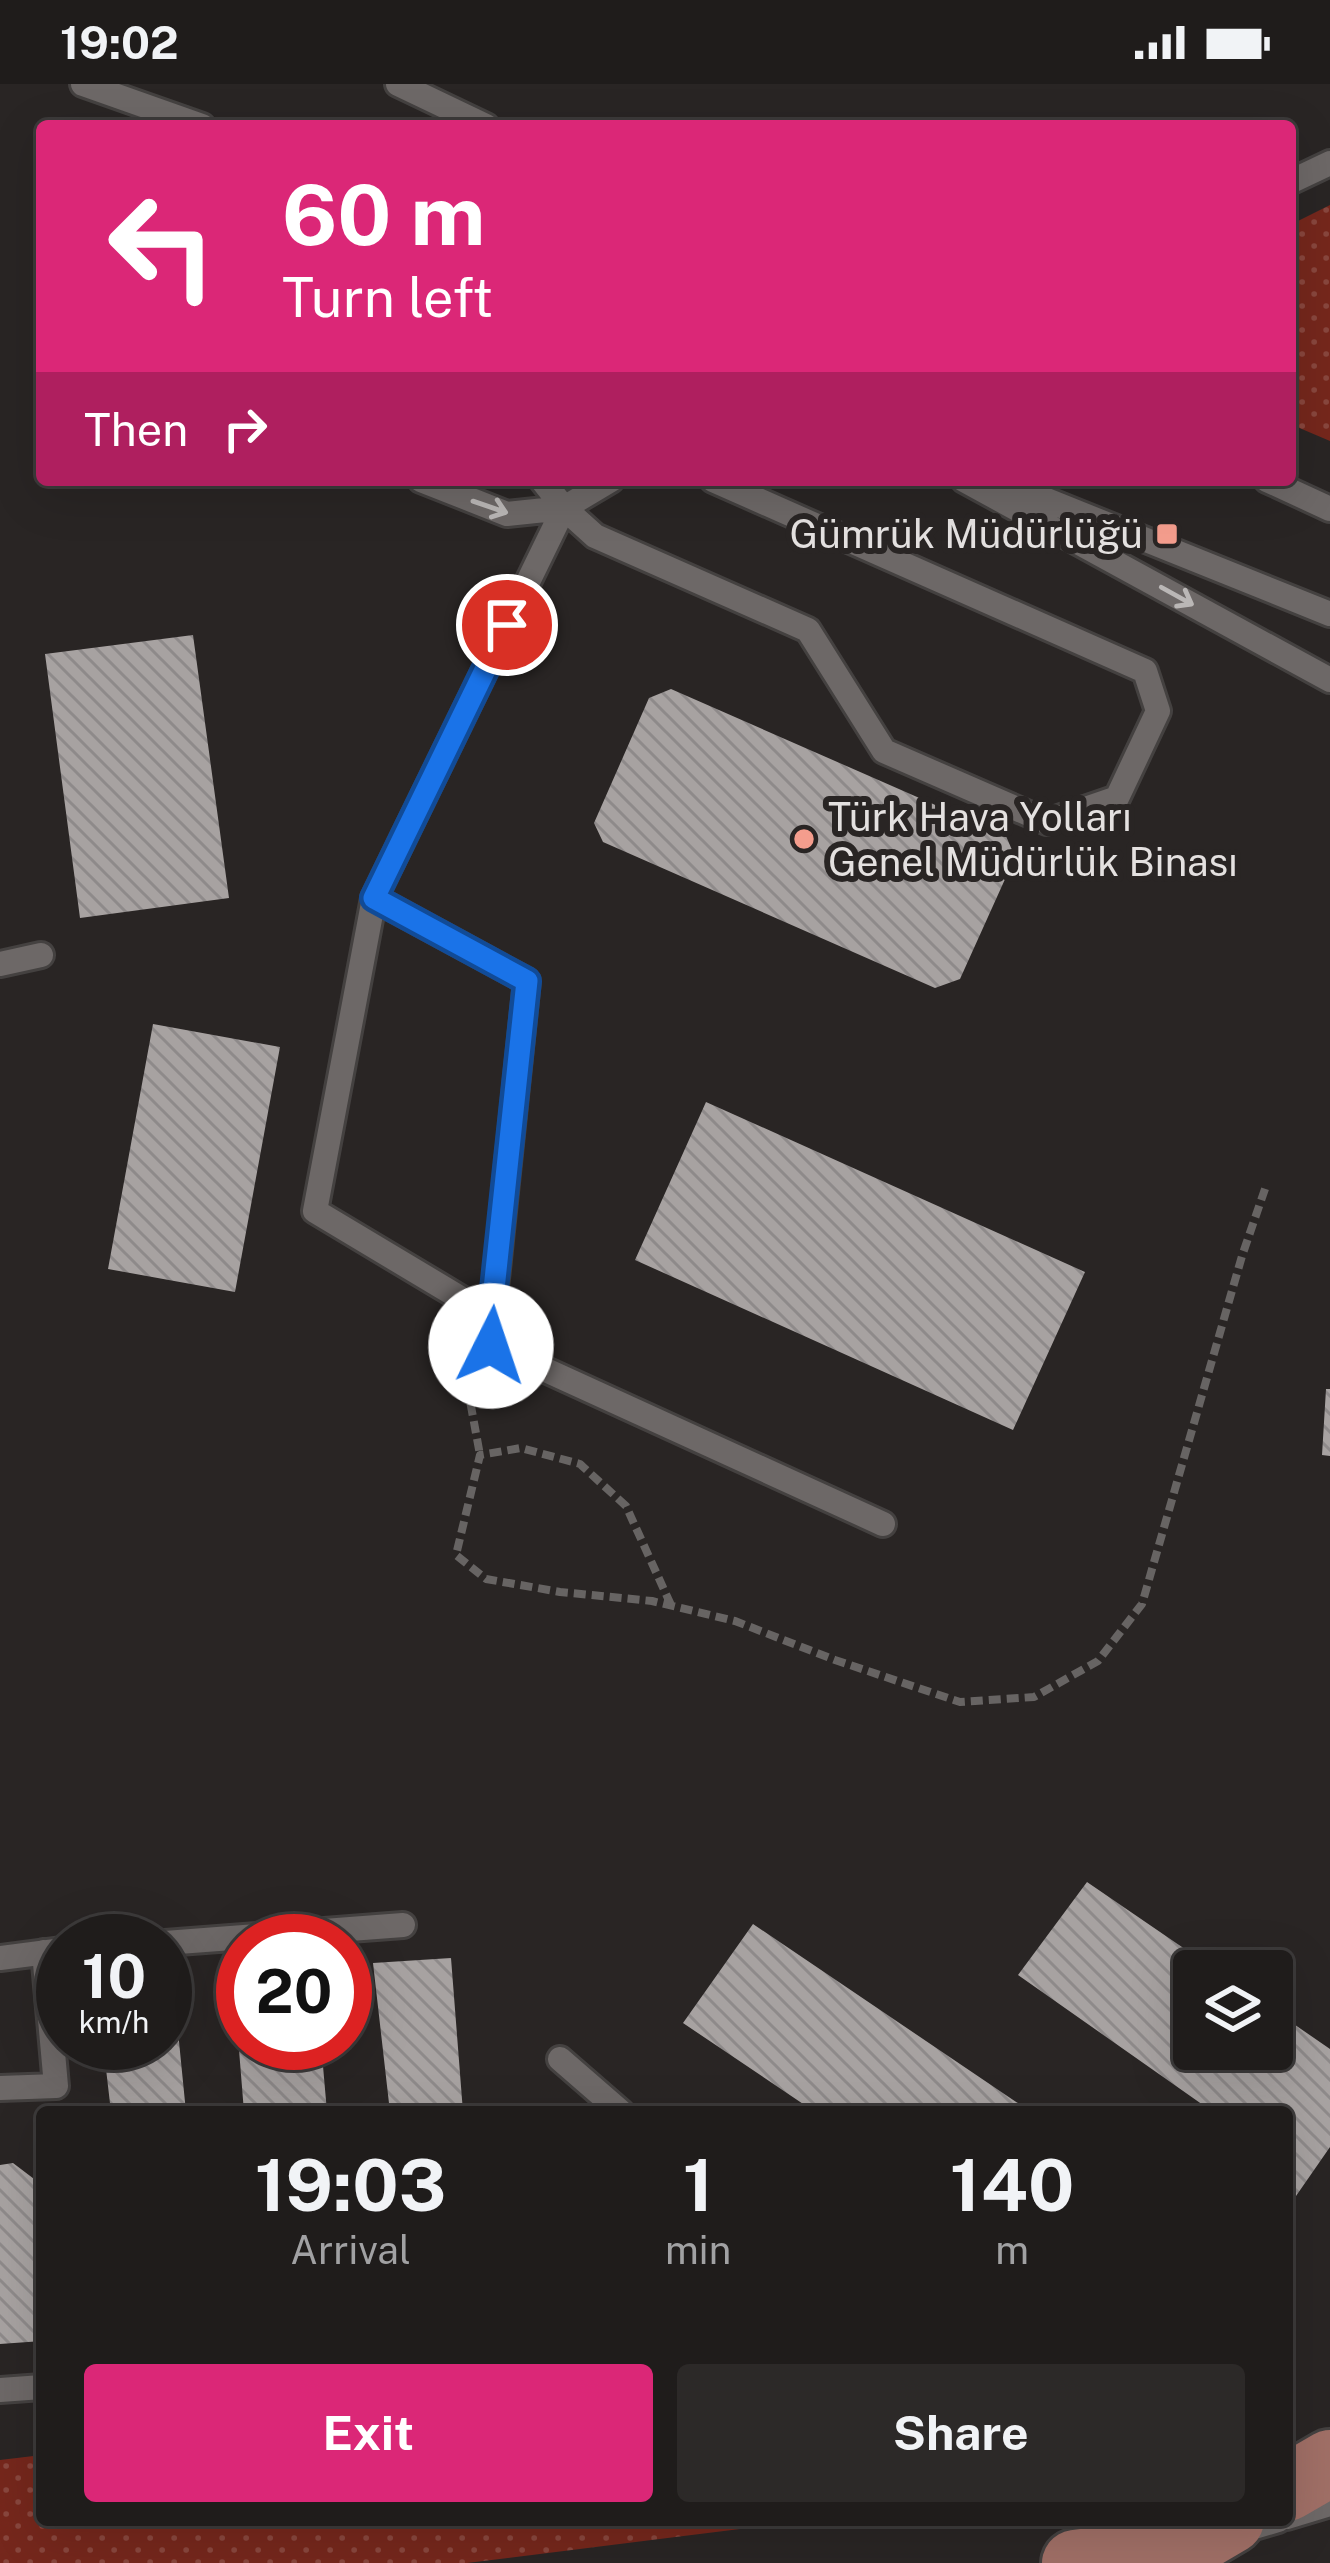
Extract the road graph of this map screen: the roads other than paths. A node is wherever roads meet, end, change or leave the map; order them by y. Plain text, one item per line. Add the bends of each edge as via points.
1 (83, 84) edge
2 (398, 84) edge
3 (435, 84) edge
4 (454, 111) junction
5 (185, 120) edge
6 (473, 120) edge
7 (1330, 163) edge
8 (1296, 179) edge
9 (436, 486) edge
10 (547, 486) edge
11 (600, 486) edge
12 (727, 486) edge
13 (975, 486) edge
14 (1012, 486) edge
15 (1280, 486) edge
16 (564, 508) junction
17 (1330, 508) edge
18 (1330, 614) edge
19 (1330, 680) edge
20 (374, 898) junction
21 (41, 955) dead end
22 (0, 964) edge
23 (491, 1317) junction
24 (883, 1524) dead end
25 (403, 1925) dead end
26 (192, 1941) edge
27 (36, 1953) edge
28 (0, 1958) edge
29 (560, 2059) dead end
30 (56, 2070) edge
31 (0, 2088) edge
32 (614, 2106) edge
33 (36, 2387) edge
34 (0, 2390) edge
35 (1330, 2463) edge
36 (1293, 2485) edge
37 (1330, 2504) edge
38 (1293, 2515) edge
39 (1248, 2526) edge
40 (1207, 2534) edge
41 (1075, 2563) edge

1 - 5 lane
2 - 4 lane
3 - 4 lane
4 - 6 lane
7 - 8 lane
9 -> 16 lane via 507,514
10 - 16 lane
11 - 16 lane
12 - 16 lane via 1145,670 1158,711 1117,798 1047,822 884,751 808,630 595,536
13 -> 19 lane
14 - 18 lane
15 - 17 lane
16 - 20 lane
20 - 23 lane via 527,981
20 - 23 lane via 315,1211
21 - 22 lane
23 - 24 lane via 491,1346
25 - 26 lane
27 - 28 lane
29 - 32 lane
30 - 31 lane via 56,2086
33 - 34 lane
35 - 36 main road
37 - 38 lane
39 - 40 lane
40 - 41 main road

